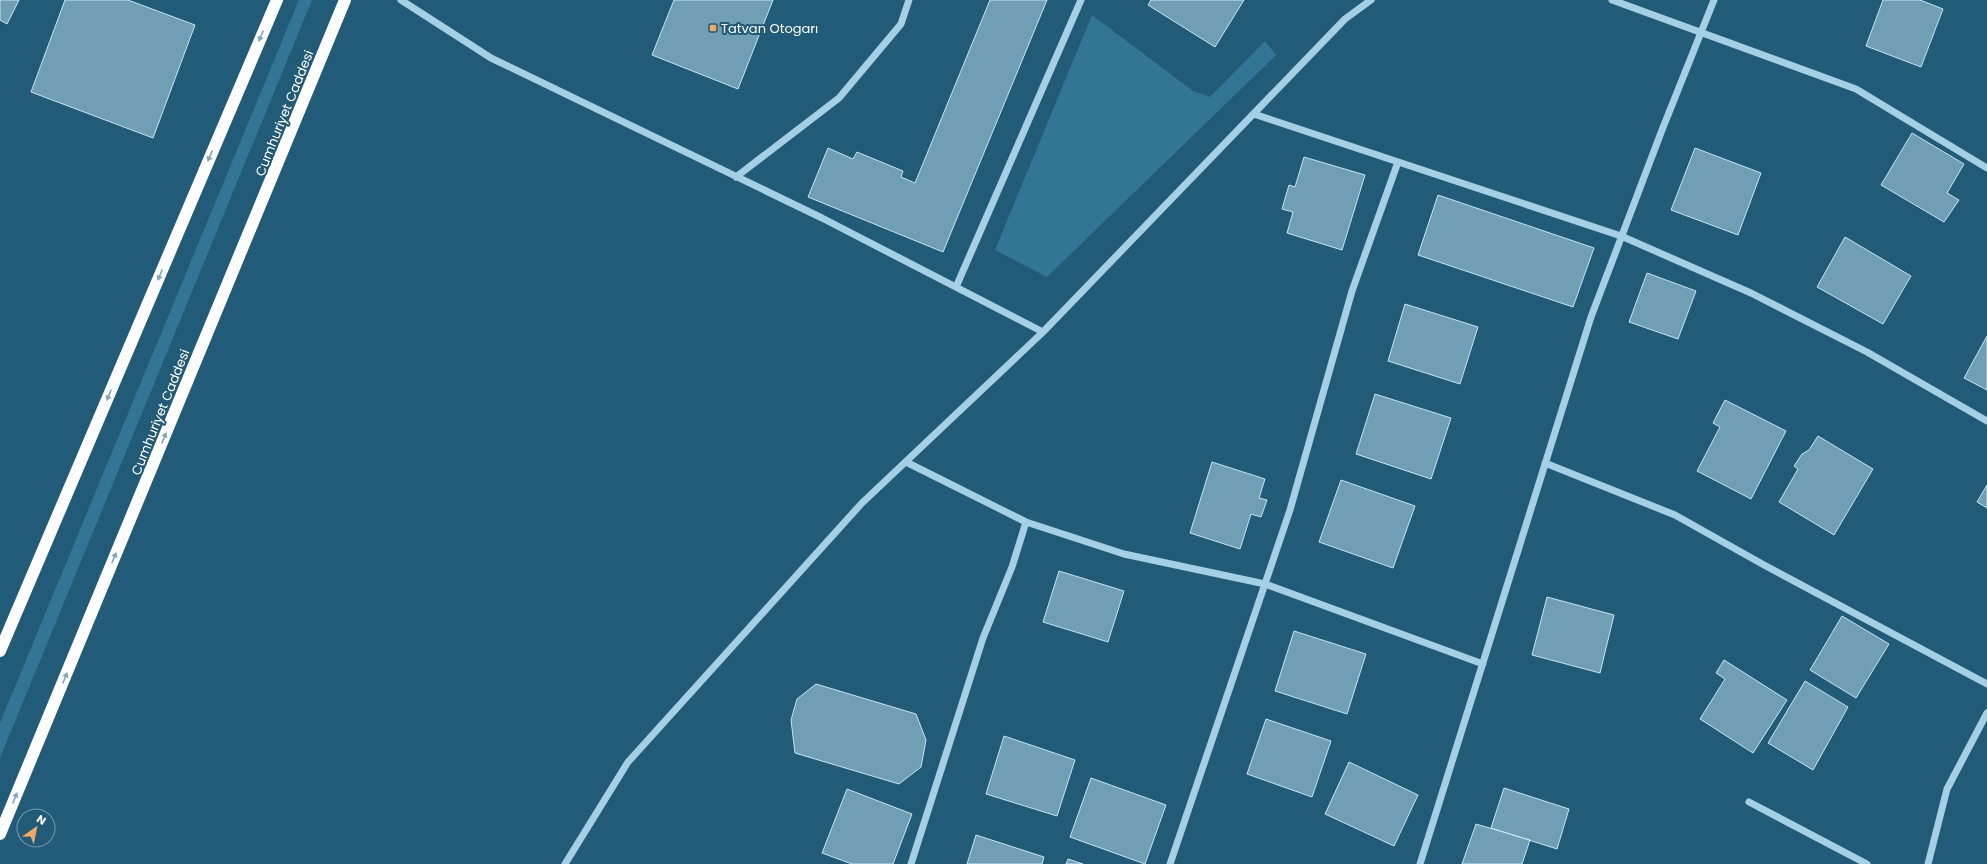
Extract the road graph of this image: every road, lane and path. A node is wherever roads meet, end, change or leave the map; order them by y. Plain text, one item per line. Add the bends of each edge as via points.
1 (276, 0) edge
2 (345, 0) edge
3 (401, 0) edge
4 (909, 0) edge
5 (1081, 0) edge
6 (1371, 0) edge
7 (1612, 0) edge
8 (1714, 0) edge
9 (1701, 32) junction
10 (1254, 114) junction
11 (1398, 162) junction
12 (1987, 168) edge
13 (736, 177) junction
14 (1621, 236) junction
15 (956, 287) junction
16 (1043, 332) junction
17 (1987, 421) edge
18 (906, 462) junction
19 (1545, 463) junction
20 (1026, 522) junction
21 (1265, 584) junction
22 (0, 651) edge
23 (1483, 664) junction
24 (1987, 684) edge
25 (1987, 713) edge
26 (1749, 802) dead end
27 (0, 834) edge
28 (565, 864) edge
29 (911, 864) edge
30 (1170, 864) edge
31 (1420, 864) edge
32 (1867, 864) edge
33 (1928, 864) edge

1 -> 22 highway
27 -> 2 highway, Cumhuriyet Caddesi
3 - 13 street via 491,58
4 - 13 street via 901,24 839,98
5 - 15 street
6 - 10 street via 1346,19
7 - 9 street
8 - 9 street
9 - 12 street via 1856,89
9 - 14 street
10 - 11 street
10 - 16 street
11 - 14 street
11 - 21 street via 1352,290 1290,510
13 - 15 street
14 - 17 street via 1751,293 1867,352
14 - 19 street via 1591,317
15 - 16 street
16 - 18 street
18 - 20 street
18 - 28 street via 862,503 628,762
19 - 23 street
19 - 24 street via 1675,515
20 - 21 street via 1124,554
20 - 29 street via 1012,567 983,638
21 - 23 street
21 - 30 street
23 - 31 street
25 - 33 street via 1947,789
26 - 32 street

